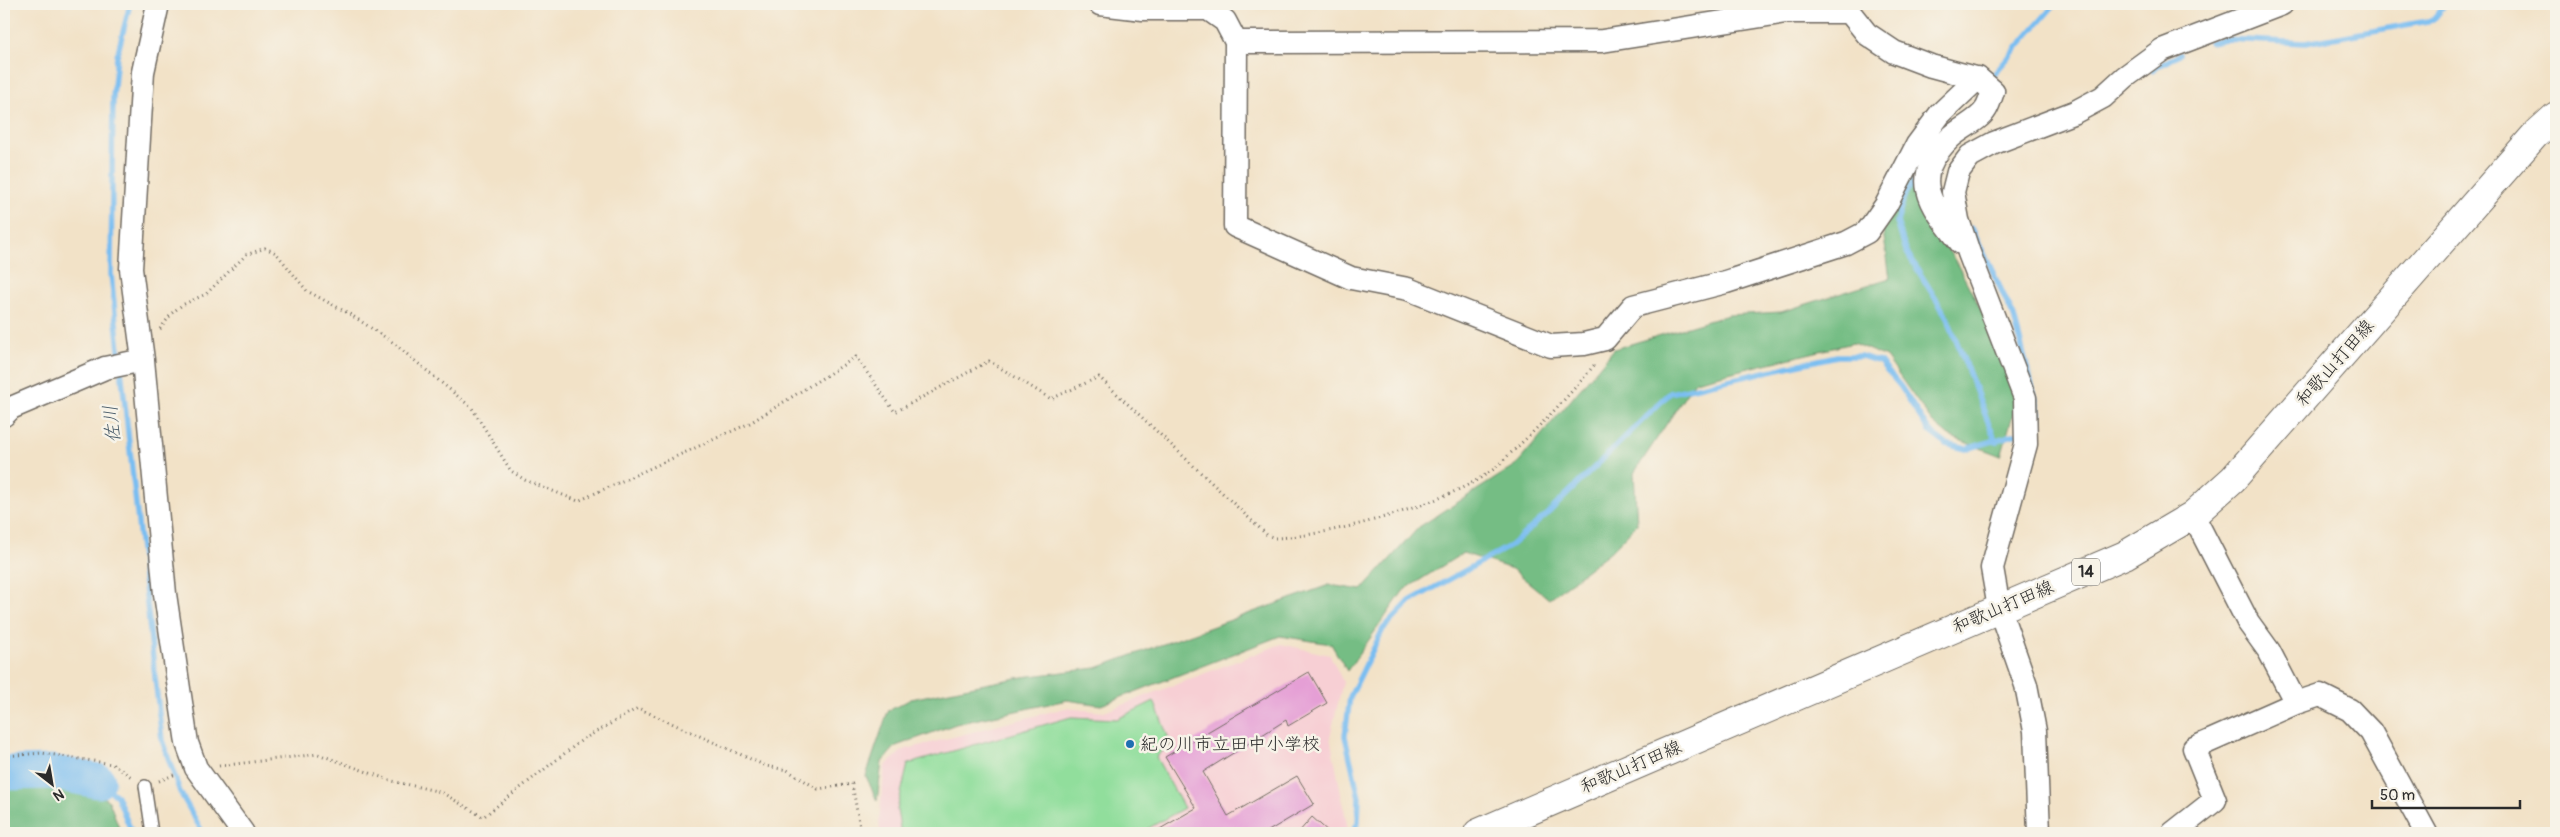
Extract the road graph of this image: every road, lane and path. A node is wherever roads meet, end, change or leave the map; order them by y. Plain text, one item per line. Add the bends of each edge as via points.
1 (158, 4) edge
2 (1100, 4) edge
3 (2282, 4) edge
4 (1143, 6) edge
5 (1845, 8) edge
6 (1236, 42) junction
7 (1978, 78) junction
8 (2556, 116) edge
9 (1969, 253) junction
10 (1605, 338) junction
11 (140, 355) junction
12 (4, 415) edge
13 (2193, 515) junction
14 (1999, 608) junction
15 (2296, 703) junction
16 (4, 756) edge
17 (188, 771) junction
18 (145, 786) junction
19 (152, 833) edge
20 (243, 833) edge
21 (862, 833) edge
22 (1478, 833) edge
23 (2039, 833) edge
24 (2173, 833) edge
25 (2426, 833) edge

1 - 11 street via 143,72 131,270
2 - 4 street
3 - 9 street via 2162,50 2103,97 1970,156 1958,172 1953,192
4 - 6 street via 1208,9 1225,21
5 - 6 street via 1786,12 1602,40
5 - 7 street via 1867,34 1894,52
6 - 10 street via 1235,226 1351,278 1408,289 1550,346 1584,344
7 - 9 street via 1993,91 1986,110 1950,138 1930,164 1926,182 1933,208
7 - 10 street via 1940,114 1917,145 1886,205 1867,232 1846,243 1726,282 1633,306
8 - 13 main road, 和歌山打田線 / 14 via 2535,134 2233,480
9 - 14 street via 2025,398 2026,444 1992,568
10 - 11 path via 1606,350 1573,392 1486,475 1442,498 1380,517 1329,530 1274,538 1267,535 1099,377 1051,400 989,361 895,412 856,357 750,423 578,501 511,471 472,408 391,341 307,291 276,253 265,248 246,255 206,294 182,304
11 - 12 street via 11,408
11 - 17 street via 164,594 187,743
13 - 14 main road, 和歌山打田線 / 14 via 2126,555
13 - 15 street via 2248,622 2269,651
14 - 22 main road, 和歌山打田線 / 14
14 - 23 street via 2026,685 2033,721
15 - 24 street via 2194,748 2215,800
15 - 25 street via 2320,695 2350,710 2371,732
16 - 18 path via 42,753 112,764
17 - 18 path
17 - 20 street
17 - 21 path via 318,754 392,781 441,792 483,817 582,740 638,708 766,766 787,770 818,789 852,784
18 - 19 lane

